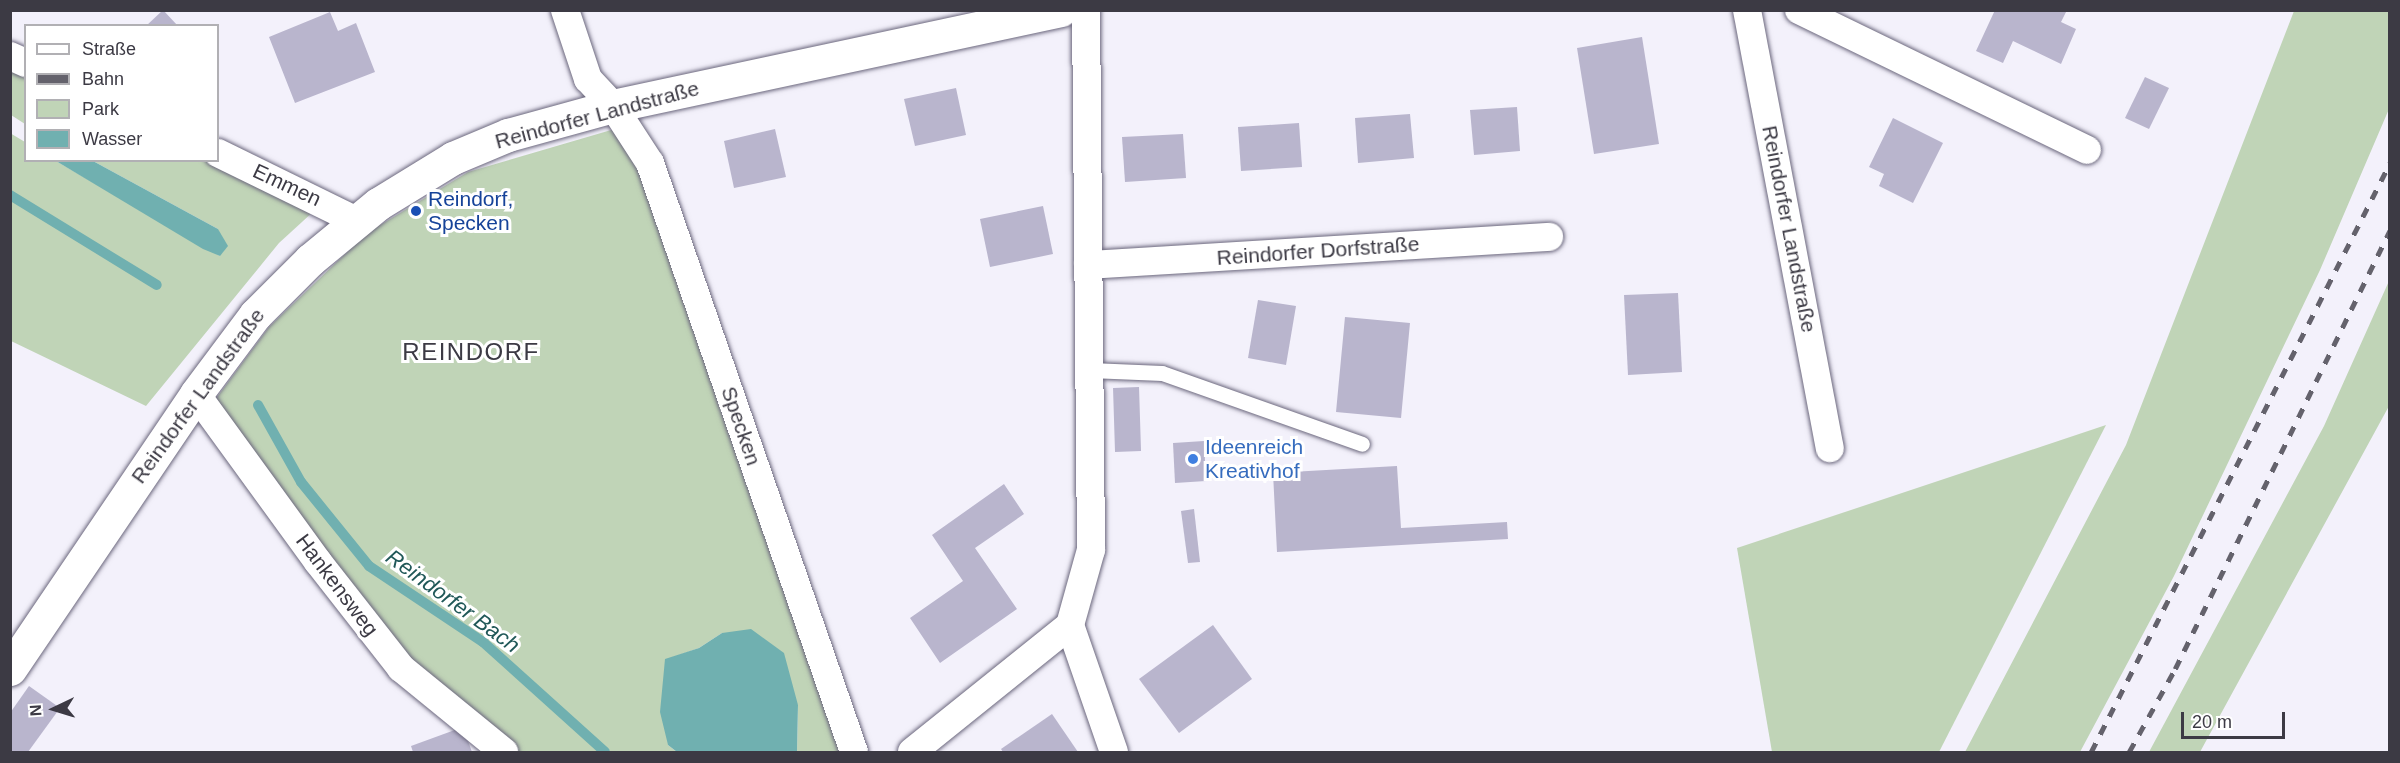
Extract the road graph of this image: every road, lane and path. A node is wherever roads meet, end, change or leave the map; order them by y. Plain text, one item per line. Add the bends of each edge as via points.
1 (565, 10) edge
2 (1061, 10) edge
3 (1086, 10) edge
4 (1747, 10) edge
5 (1799, 10) edge
6 (10, 56) edge
7 (24, 62) edge
8 (613, 106) junction
9 (2087, 150) dead end
10 (219, 153) edge
11 (355, 220) junction
12 (1549, 237) dead end
13 (1088, 265) junction
14 (1090, 370) junction
15 (196, 394) junction
16 (1362, 444) dead end
17 (1830, 448) dead end
18 (1070, 625) junction
19 (10, 669) edge
20 (504, 753) edge
21 (854, 753) edge
22 (912, 753) edge
23 (1114, 753) edge

1 - 8 street, Specken via 588,79
2 - 8 street, Reindorfer Landstraße
3 - 13 street
4 - 17 street, Reindorfer Landstraße
5 - 9 street
6 - 7 street
8 - 11 street, Reindorfer Landstraße via 508,135 453,158
8 - 21 street, Specken via 650,163
10 - 11 street, Emmen
11 - 15 street, Reindorfer Landstraße via 264,304
12 - 13 street, Reindorfer Dorfstraße
13 - 14 street
14 - 16 lane via 1162,373
14 - 18 street via 1091,550
15 - 19 street, Reindorfer Landstraße
15 - 20 street, Hankensweg via 401,668
18 - 22 street
18 - 23 street

